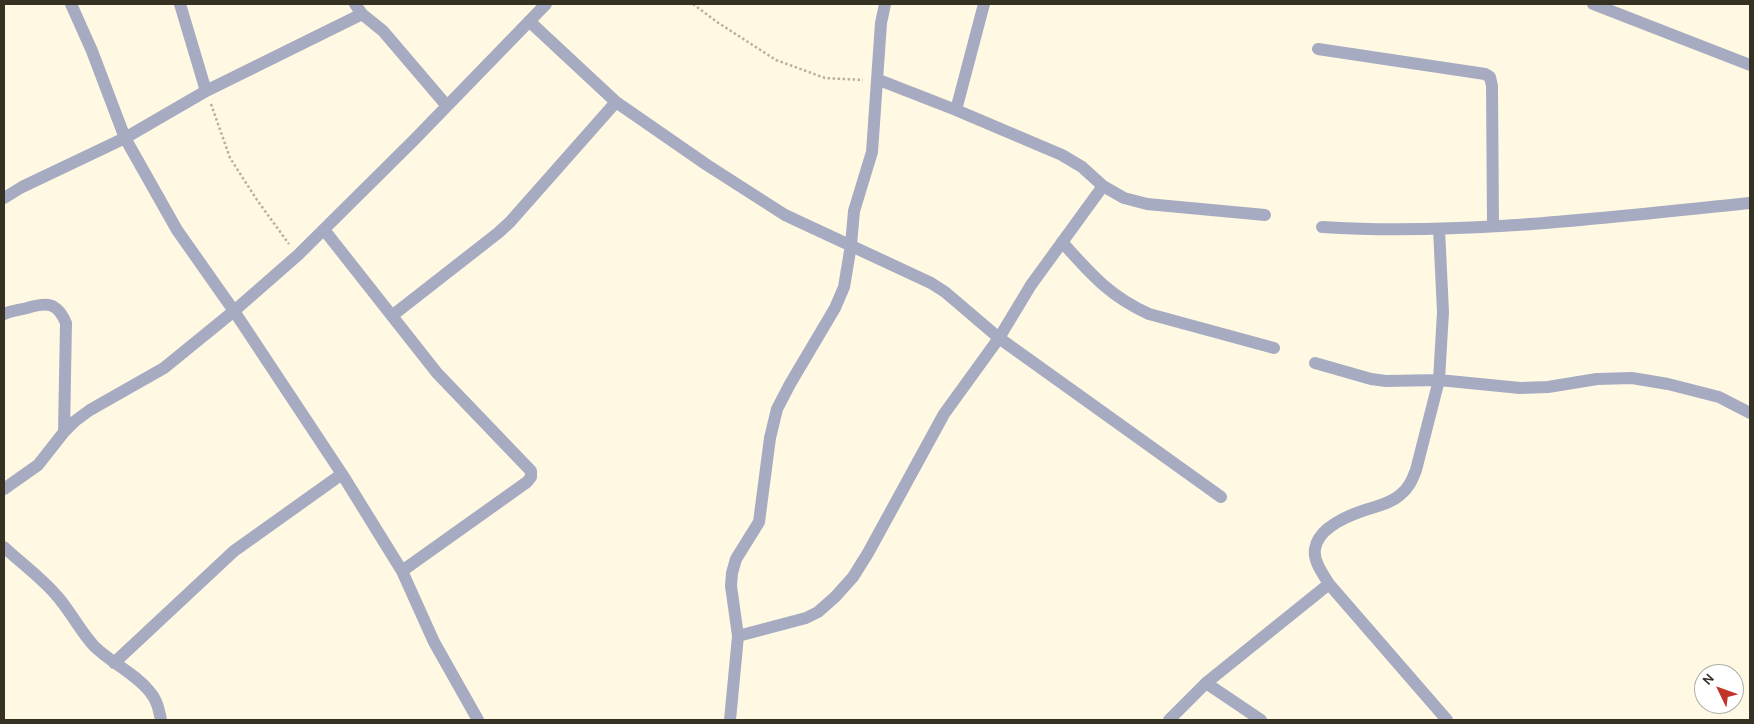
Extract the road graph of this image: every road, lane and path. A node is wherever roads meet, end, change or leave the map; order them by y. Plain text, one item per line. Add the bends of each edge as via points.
1 (71, 4) edge
2 (180, 4) edge
3 (546, 4) edge
4 (693, 4) edge
5 (885, 4) edge
6 (984, 4) edge
7 (1593, 4) edge
8 (358, 9) edge
9 (529, 21) junction
10 (1318, 49) dead end
11 (1750, 66) edge
12 (878, 80) junction
13 (206, 91) junction
14 (616, 102) junction
15 (447, 106) junction
16 (956, 110) junction
17 (125, 138) junction
18 (1103, 186) junction
19 (4, 198) edge
20 (1750, 203) edge
21 (1265, 214) dead end
22 (1493, 226) junction
23 (1322, 227) dead end
24 (1439, 229) junction
25 (325, 231) junction
26 (1062, 242) junction
27 (851, 245) junction
28 (298, 256) junction
29 (234, 311) junction
30 (4, 314) edge
31 (393, 316) junction
32 (998, 338) junction
33 (1274, 348) dead end
34 (1315, 363) dead end
35 (1439, 380) junction
36 (1750, 413) edge
37 (64, 432) junction
38 (342, 474) junction
39 (4, 489) edge
40 (1221, 497) dead end
41 (4, 547) edge
42 (402, 571) junction
43 (1329, 584) junction
44 (738, 636) junction
45 (114, 663) junction
46 (1206, 683) junction
47 (161, 720) edge
48 (478, 720) edge
49 (730, 720) edge
50 (1169, 720) edge
51 (1261, 720) edge
52 (1447, 720) edge

1 - 17 street
2 - 13 street
3 - 9 street
4 - 12 path via 776,60 825,78
5 - 12 street
6 - 16 street
7 - 11 street
8 - 13 street
8 - 15 street via 383,31
9 - 14 street
9 - 15 street
10 - 22 street via 1490,76
12 - 16 street
12 - 27 street via 872,152 854,211
13 - 17 street
13 - 28 path via 230,158
14 - 27 street via 785,214
14 - 31 street via 498,233
15 - 25 street
16 - 18 street via 1062,155
17 - 19 street
17 - 29 street via 177,230
18 - 21 street via 1124,198 1147,204
18 - 26 street
20 - 22 street
22 - 24 street
23 - 24 street
24 - 35 street via 1443,312
25 - 28 street
25 - 31 street
26 - 32 street
26 - 33 street via 1097,279 1134,307 1149,314
27 - 32 street via 932,283
27 - 44 street via 844,287 835,308 778,409 770,438 759,522 736,559 732,573
28 - 29 street
29 - 37 street via 164,368 90,410
29 - 38 street
30 - 37 street via 49,304 62,315 66,323
31 - 42 street via 437,373 531,471 527,482
32 - 40 street
32 - 44 street via 938,424 853,577 818,612
34 - 35 street via 1371,379
35 - 36 street via 1520,388 1632,378 1719,397
35 - 43 street via 1411,484 1400,496 1346,518 1319,537 1315,550
37 - 39 street via 38,465
38 - 42 street
38 - 45 street via 234,551
41 - 45 street via 57,595 83,633
42 - 48 street via 434,642
43 - 46 street
43 - 52 street
44 - 49 street
45 - 47 street via 151,692
46 - 50 street
46 - 51 street

